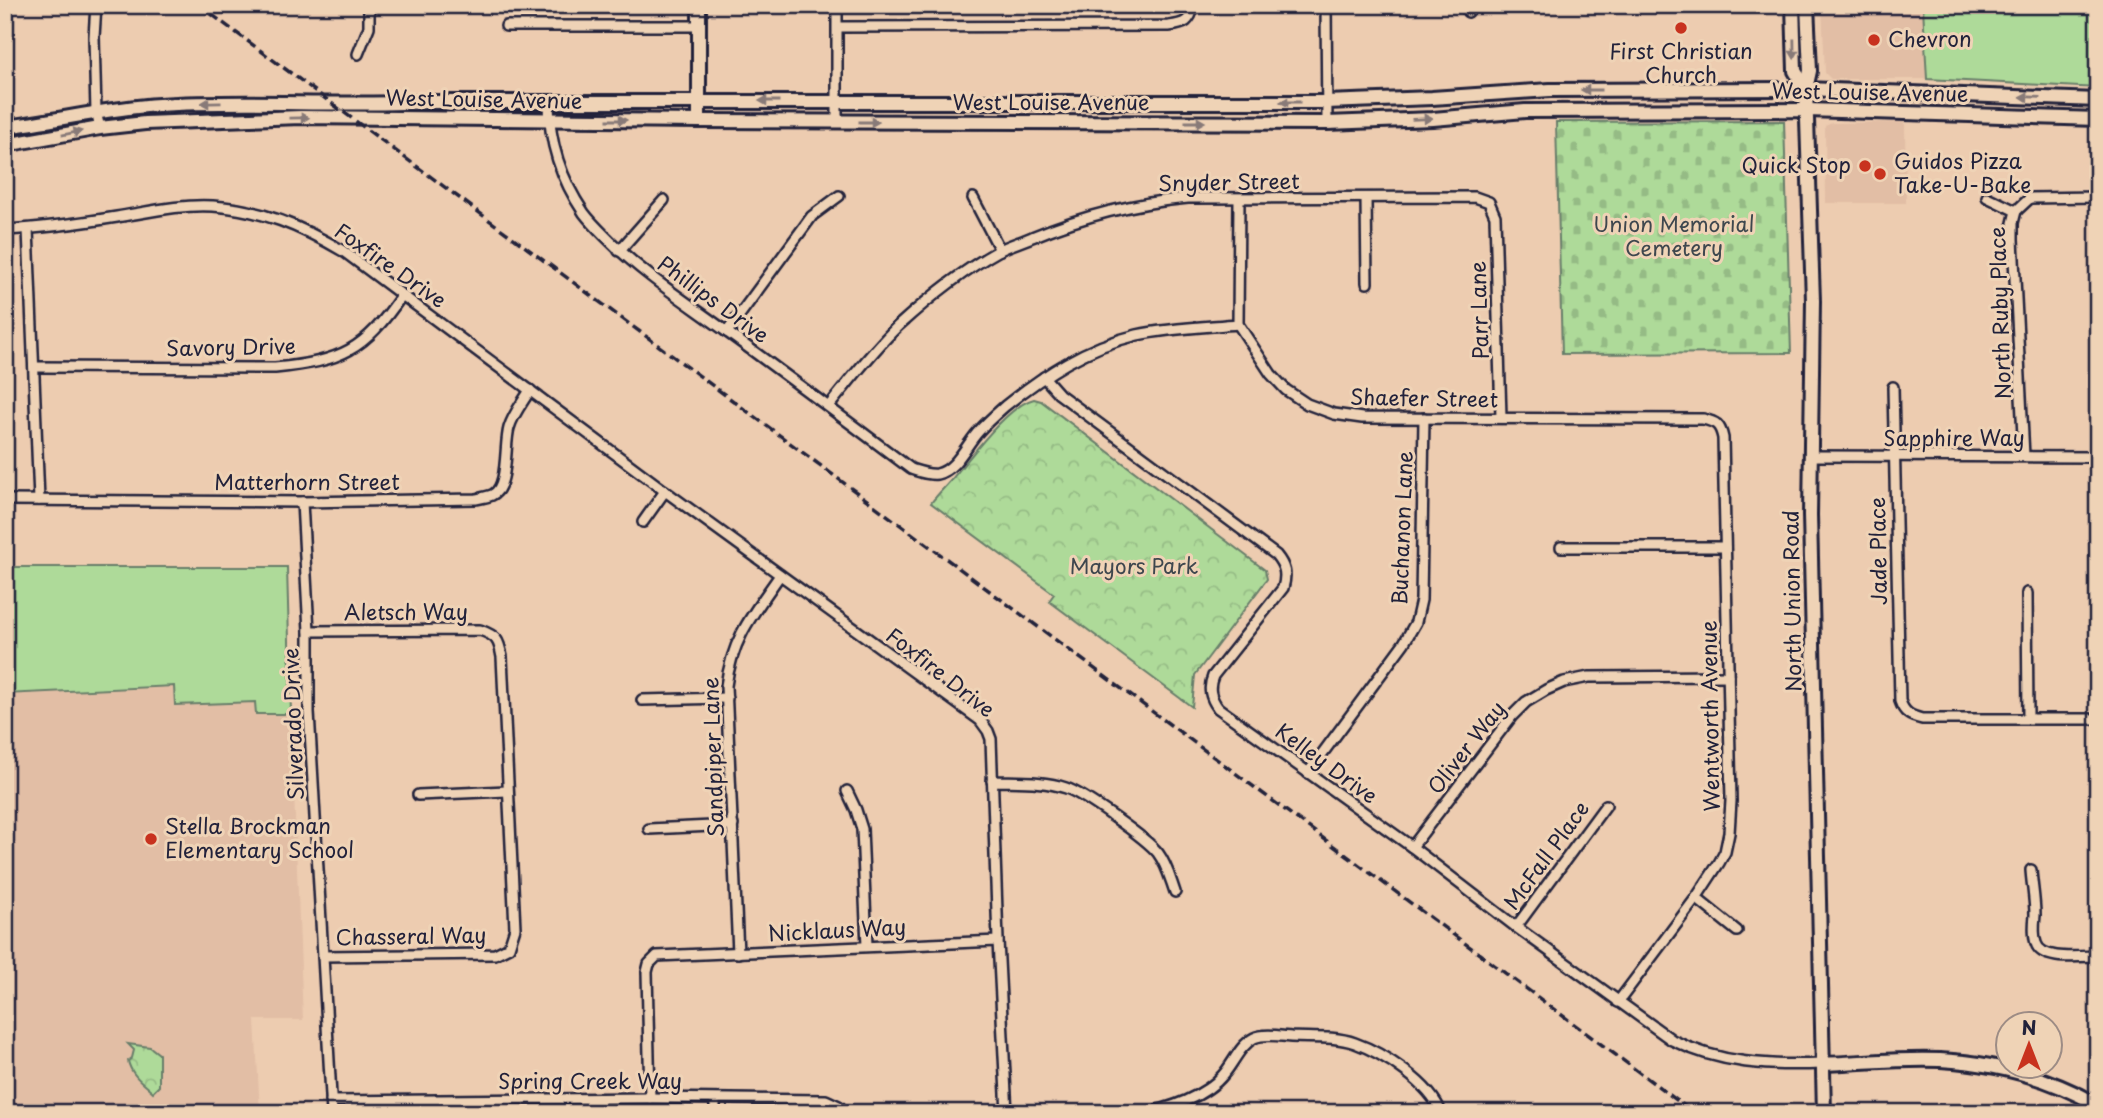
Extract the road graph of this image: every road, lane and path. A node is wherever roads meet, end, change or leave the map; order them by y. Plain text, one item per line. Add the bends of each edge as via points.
1 (96, 5) edge
2 (369, 5) edge
3 (699, 5) edge
4 (837, 5) edge
5 (1194, 5) edge
6 (1326, 5) edge
7 (1793, 5) edge
8 (1807, 5) edge
9 (506, 26) dead end
10 (699, 26) junction
11 (838, 27) junction
12 (358, 54) dead end
13 (1806, 89) junction
14 (2098, 100) edge
15 (837, 101) junction
16 (700, 102) junction
17 (1326, 102) junction
18 (549, 103) junction
19 (1807, 110) junction
20 (96, 112) junction
21 (2098, 119) edge
22 (549, 120) junction
23 (699, 121) junction
24 (837, 122) junction
25 (1327, 123) junction
26 (5, 127) edge
27 (100, 128) junction
28 (5, 145) edge
29 (839, 196) dead end
30 (1987, 197) dead end
31 (2098, 197) edge
32 (973, 198) dead end
33 (1366, 198) junction
34 (1239, 199) junction
35 (663, 200) dead end
36 (1489, 202) joint
37 (2016, 211) junction
38 (28, 229) junction
39 (5, 230) edge
40 (1000, 250) junction
41 (619, 251) junction
42 (1367, 282) dead end
43 (402, 295) junction
44 (1238, 324) junction
45 (727, 332) junction
46 (34, 368) junction
47 (1044, 377) junction
48 (1893, 387) dead end
49 (530, 390) junction
50 (829, 406) junction
51 (1424, 418) junction
52 (1501, 418) junction
53 (1691, 419) joint
54 (1810, 456) junction
55 (1894, 456) junction
56 (2024, 456) junction
57 (2098, 457) edge
58 (664, 491) junction
59 (5, 500) edge
60 (39, 500) junction
61 (302, 502) junction
62 (643, 522) dead end
63 (1561, 547) dead end
64 (1725, 547) junction
65 (780, 575) junction
66 (2027, 593) dead end
67 (309, 631) junction
68 (1728, 676) junction
69 (503, 684) joint
70 (727, 698) junction
71 (642, 700) dead end
72 (2028, 719) junction
73 (2098, 719) edge
74 (1308, 773) junction
75 (992, 782) junction
76 (507, 791) junction
77 (847, 791) dead end
78 (418, 795) dead end
79 (1606, 805) dead end
80 (733, 825) junction
81 (649, 829) dead end
82 (1412, 847) junction
83 (2031, 870) dead end
84 (1175, 892) dead end
85 (1696, 898) junction
86 (1516, 927) junction
87 (1737, 931) dead end
88 (998, 941) junction
89 (867, 946) junction
90 (738, 953) junction
91 (323, 956) junction
92 (2098, 956) edge
93 (1618, 1002) junction
94 (1822, 1064) junction
95 (650, 1098) junction
96 (715, 1100) junction
97 (331, 1101) junction
98 (2098, 1105) edge
99 (332, 1113) edge
100 (715, 1113) edge
101 (843, 1113) edge
102 (1007, 1113) edge
103 (1142, 1113) edge
104 (1441, 1113) edge
105 (1824, 1113) edge

1 - 20 street
2 - 12 street via 369,27
3 - 10 main road
4 - 11 street
5 - 11 street via 1191,18 1183,25
6 - 17 street
7 -> 13 main road, North Union Road via 1795,71
8 - 13 main road, North Union Road via 1810,71
9 - 10 street
10 - 16 main road
11 - 15 street
14 -> 13 main road, West Louise Avenue
13 -> 17 main road, West Louise Avenue via 1550,90
13 - 19 main road, North Union Road
15 -> 16 main road, West Louise Avenue
17 -> 15 main road, West Louise Avenue
15 - 24 street
16 - 18 main road, West Louise Avenue
16 - 23 main road
17 - 25 street
18 -> 20 main road, West Louise Avenue via 211,102
18 - 22 street, Phillips Drive
19 - 21 main road, West Louise Avenue
25 -> 19 main road, West Louise Avenue via 1525,111
19 - 54 main road, North Union Road via 1813,302
20 - 26 main road, West Louise Avenue
20 - 27 street
22 -> 23 main road, West Louise Avenue
27 -> 22 main road, West Louise Avenue via 301,117
22 - 41 street, Phillips Drive via 553,149 569,190
23 - 24 main road, West Louise Avenue
24 -> 25 main road, West Louise Avenue
28 -> 27 main road, West Louise Avenue
29 - 45 street via 812,216
30 - 37 street
31 - 37 street via 2030,198
32 - 40 street
33 - 34 street, Snyder Street
33 - 36 street, Snyder Street via 1475,197
33 - 42 street
34 - 40 street, Snyder Street via 1188,198 1125,207 1058,226
34 - 44 street
35 - 41 street
36 - 52 street, Parr Lane via 1495,216
37 - 56 street, North Ruby Place
38 - 39 street, Foxfire Drive
38 - 43 street, Foxfire Drive via 189,207 232,208 313,233
38 - 46 street
40 - 50 street, Snyder Street via 942,289 899,326
41 - 45 street, Phillips Drive
43 - 46 street, Savory Drive via 384,321 351,349 308,364 275,368
43 - 49 street, Foxfire Drive
44 - 47 street via 1136,335 1089,351
44 - 51 street, Shaefer Street via 1271,374 1307,404 1362,418
45 - 50 street, Phillips Drive
46 - 60 street
47 - 50 street, Phillips Drive via 1001,409 953,464 938,474 911,469
47 - 74 street, Kelley Drive via 1059,394 1282,562 1283,588 1213,676 1210,688 1218,708
48 - 55 street, Jade Place
49 - 58 street, Foxfire Drive
49 - 61 street, Matterhorn Street via 509,428 502,484 493,495
51 - 52 street, Shaefer Street
51 - 74 street, Buchanon Lane via 1422,600 1416,622
52 - 53 street, Shaefer Street
53 - 64 street, Wentworth Avenue via 1716,422 1723,438
54 - 55 street, Sapphire Way
54 - 94 main road, North Union Road
55 - 56 street, Sapphire Way
55 - 72 street, Jade Place via 1900,701 1906,712 1922,719
56 - 57 street, Sapphire Way
58 - 62 street
58 - 65 street, Foxfire Drive
59 - 60 street, Matterhorn Street
60 - 61 street, Matterhorn Street
61 - 67 street, Silverado Drive
63 - 64 street
64 - 68 street, Wentworth Avenue
65 - 70 street, Sandpiper Lane via 736,643 729,662
65 - 75 street, Foxfire Drive via 980,720 991,740
66 - 72 street
67 - 69 street, Aletsch Way via 480,630 499,641
67 - 91 street, Silverado Drive
68 - 82 street, Oliver Way via 1589,677 1546,690 1512,716
68 - 85 street, Wentworth Avenue via 1730,833 1720,863
69 - 76 street, Chasseral Way
70 - 71 street
70 - 80 street, Sandpiper Lane
72 - 73 street
74 - 82 street, Kelley Drive
75 - 84 street via 1044,783 1085,797 1156,850
75 - 88 street, Foxfire Drive
76 - 78 street
76 - 91 street, Chasseral Way via 515,928 509,947 495,954
77 - 89 street via 862,829
79 - 86 street, McFall Place
80 - 81 street
80 - 90 street, Sandpiper Lane
82 - 86 street, Kelley Drive
83 - 92 street via 2033,928 2039,949 2060,957
85 - 87 street
85 - 93 street, Wentworth Avenue
86 - 93 street, Kelley Drive
88 - 89 street, Nicklaus Way
88 - 102 street, Foxfire Drive
89 - 90 street, Nicklaus Way
90 - 95 street, Nicklaus Way via 657,956 649,964
91 - 97 street, Silverado Drive
93 - 94 street, Kelley Drive via 1693,1051 1756,1064
94 - 98 main road via 1963,1062 2021,1073
94 - 105 main road, North Union Road
95 - 96 street, Spring Creek Way
95 - 97 street, Spring Creek Way
96 - 100 street
96 - 101 street, Spring Creek Way via 826,1100
97 - 99 street, Silverado Drive
103 - 104 street via 1180,1104 1209,1088 1256,1037 1283,1036 1343,1041 1372,1051 1427,1089

